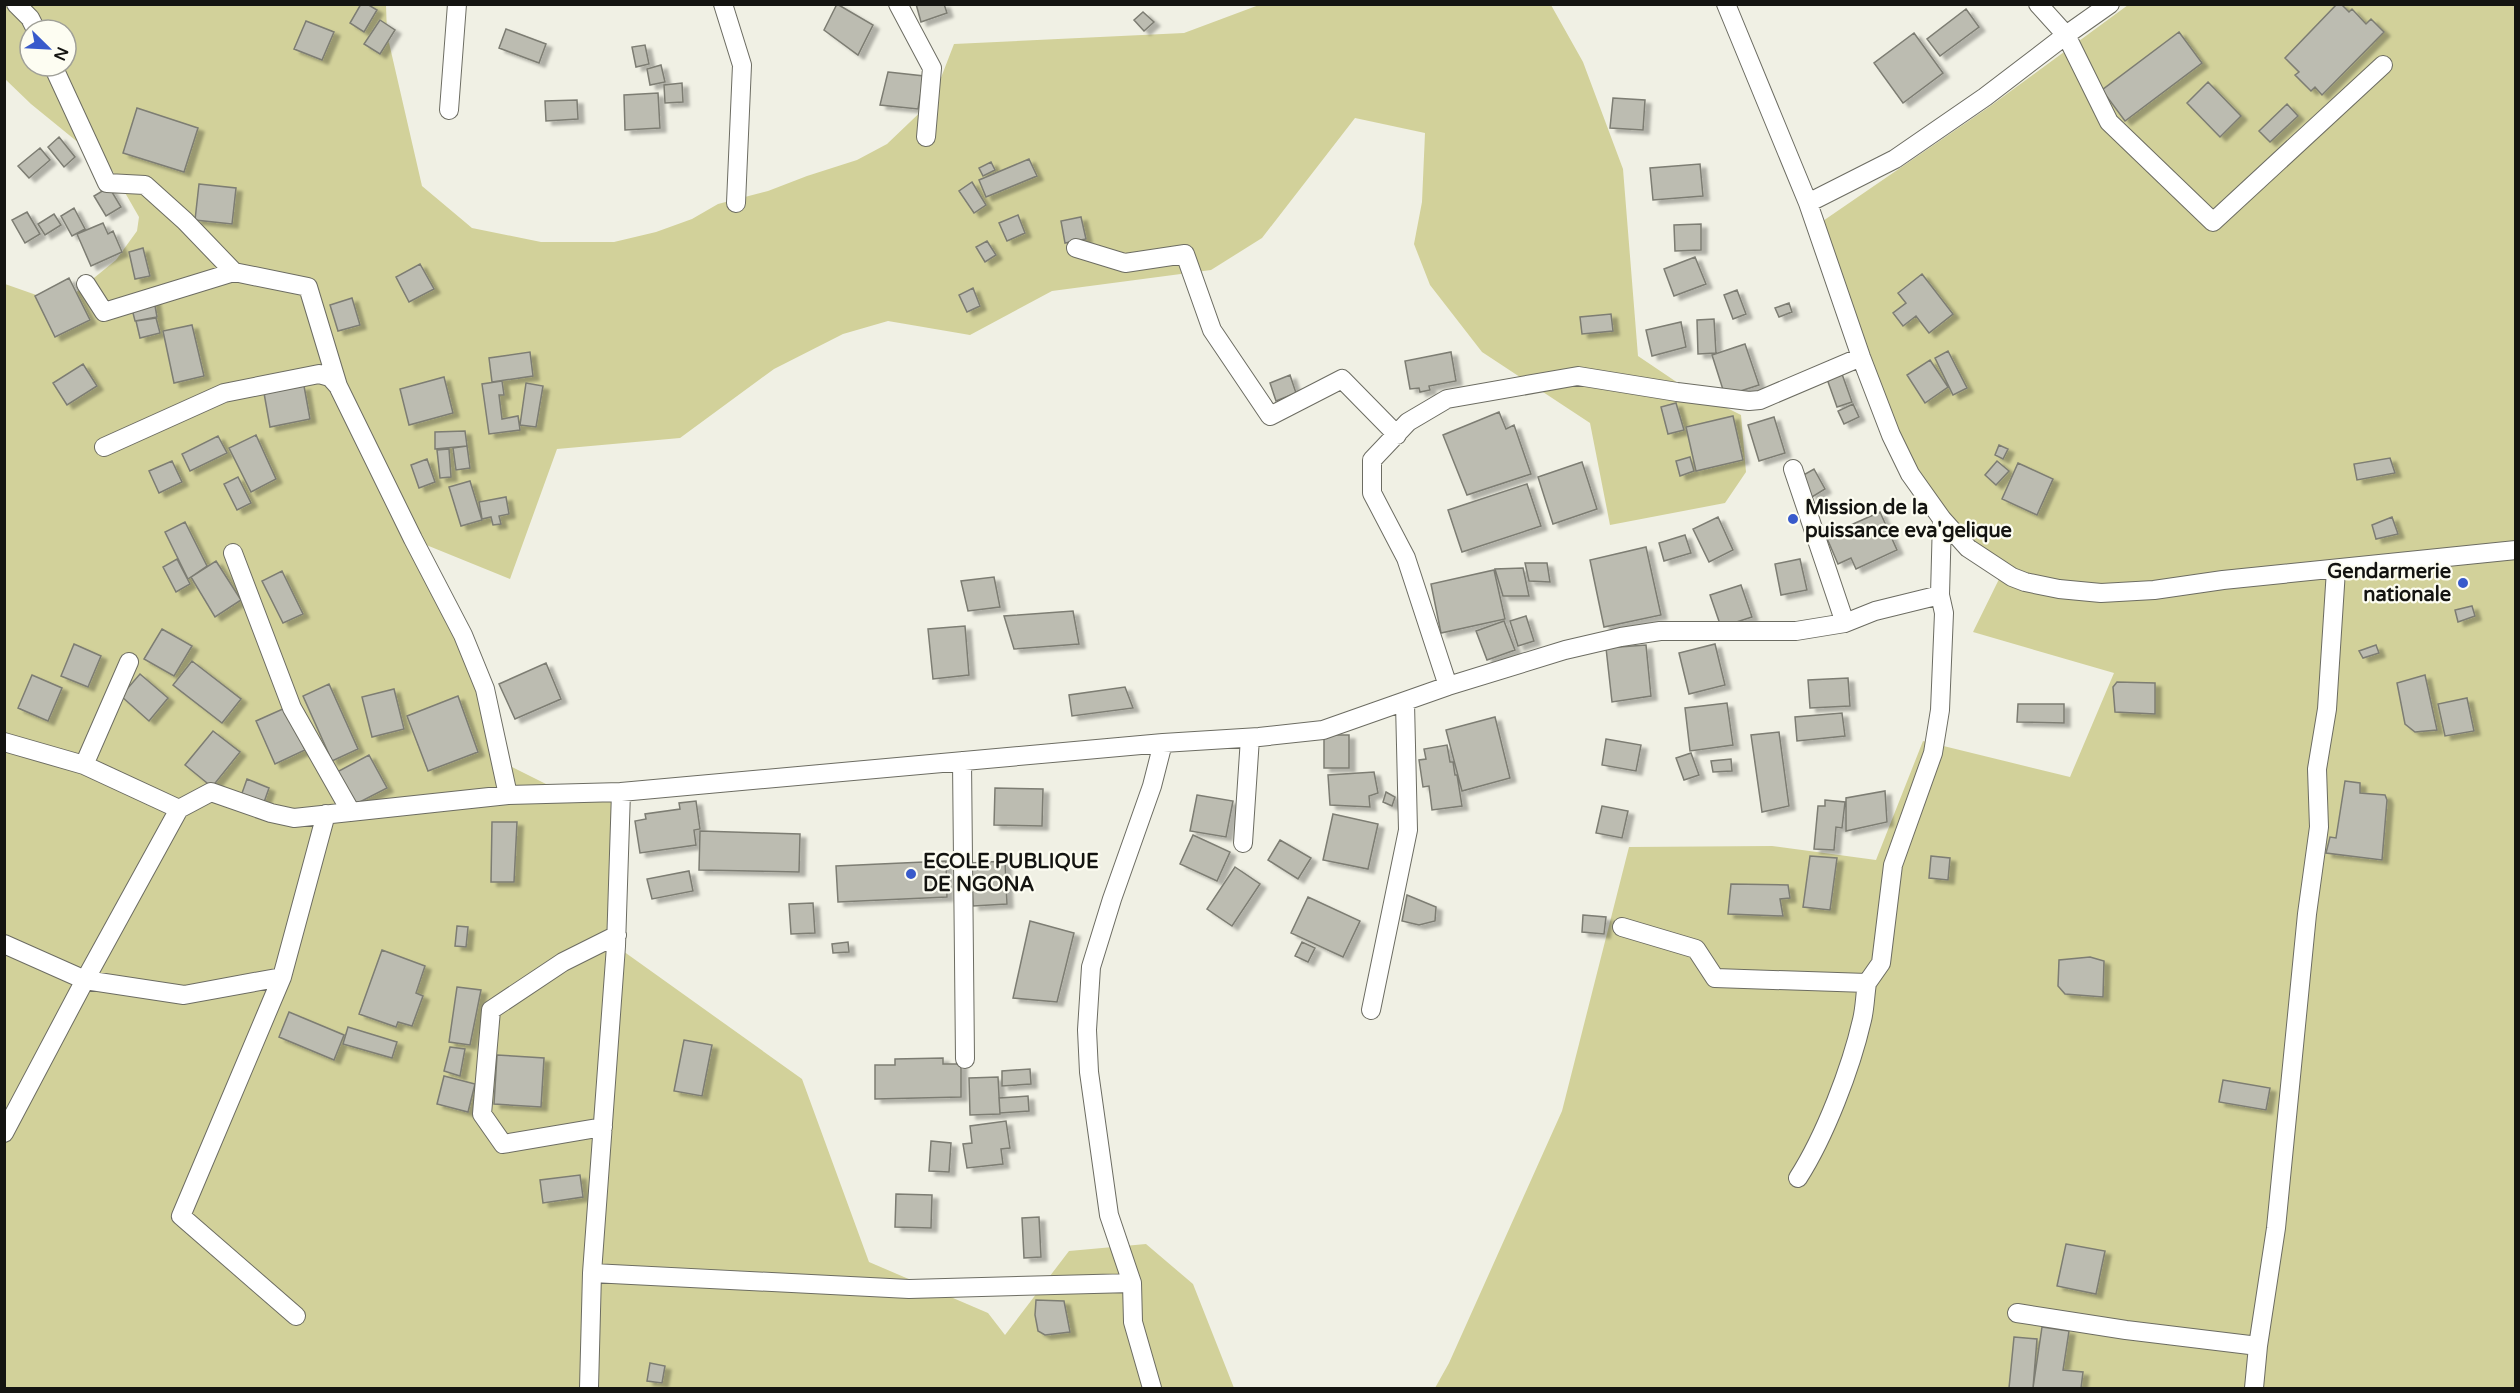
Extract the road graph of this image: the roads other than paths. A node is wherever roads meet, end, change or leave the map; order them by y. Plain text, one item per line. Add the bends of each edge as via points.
1 (16, 4) edge
2 (457, 4) edge
3 (723, 4) edge
4 (898, 4) edge
5 (1726, 4) edge
6 (2038, 4) edge
7 (2110, 4) edge
8 (30, 18) edge
9 (2066, 34) junction
10 (2383, 65) dead end
11 (58, 78) edge
12 (449, 110) dead end
13 (926, 137) dead end
14 (736, 203) dead end
15 (1808, 203) junction
16 (1076, 248) dead end
17 (234, 272) junction
18 (86, 284) dead end
19 (1861, 357) junction
20 (338, 386) junction
21 (1397, 435) junction
22 (104, 447) dead end
23 (1793, 469) dead end
24 (1942, 519) junction
25 (2516, 550) edge
26 (233, 553) dead end
27 (2336, 570) junction
28 (1940, 595) junction
29 (1845, 623) junction
30 (129, 662) dead end
31 (1448, 686) junction
32 (1405, 703) junction
33 (1251, 738) junction
34 (4, 742) edge
35 (1163, 743) junction
36 (962, 761) junction
37 (84, 765) junction
38 (621, 792) junction
39 (508, 795) junction
40 (179, 809) junction
41 (351, 812) junction
42 (326, 814) junction
43 (1243, 843) dead end
44 (1622, 927) dead end
45 (617, 935) junction
46 (4, 944) edge
47 (282, 977) junction
48 (85, 980) junction
49 (1867, 983) junction
50 (1371, 1010) dead end
51 (964, 1059) dead end
52 (603, 1127) junction
53 (4, 1133) edge
54 (1798, 1178) dead end
55 (592, 1274) junction
56 (1132, 1283) junction
57 (2017, 1313) dead end
58 (296, 1316) dead end
59 (2258, 1346) junction
60 (589, 1389) edge
61 (1152, 1389) edge
62 (2254, 1389) edge

1 - 8 street
2 - 12 street
3 - 14 street via 742,65
4 - 13 street via 932,68
5 - 15 street
6 - 9 street
7 - 9 street
9 - 10 street via 2109,122 2212,222
9 - 15 street via 1896,159
11 - 17 street via 107,183 145,185
15 - 19 street
16 - 21 street via 1125,263 1185,254 1212,330 1270,416 1342,379
17 - 18 street via 104,312
17 - 20 street via 308,287
19 - 21 street via 1749,401 1587,376 1554,380 1447,399 1408,422
19 - 24 street via 1910,474
20 - 22 street via 330,377 319,374 224,393
20 - 39 street via 463,634 484,688
21 - 31 street via 1372,460 1372,493 1406,558
23 - 29 street
24 - 27 street via 1968,548 2012,577 2059,589 2101,593 2154,590
24 - 28 street
25 - 27 street
26 - 41 street via 292,708
27 - 59 street via 2327,709 2317,769 2319,826 2276,1228
28 - 29 street via 1875,610
28 - 49 street via 1944,613 1940,710 1933,753 1893,865 1881,963
29 - 31 street via 1796,631 1660,631 1621,637
30 - 37 street
31 - 32 street
32 - 33 street via 1323,729
32 - 50 street via 1408,830
33 - 35 street
33 - 43 street
34 - 37 street
35 - 36 street
35 - 56 street via 1091,968 1087,1020 1089,1072 1109,1215
36 - 38 street
36 - 51 street
37 - 40 street
38 - 39 street
38 - 45 street
39 - 41 street
40 - 42 street via 211,792 294,818
40 - 48 street
41 - 42 street
42 - 47 street
44 - 49 street via 1696,949 1715,978
45 - 52 street
45 - 52 street via 563,962 491,1010 482,1114 503,1144
46 - 48 street
47 - 48 street via 184,995
47 - 58 street via 181,1216
48 - 53 street
49 - 54 street via 1862,1019 1843,1080
52 - 55 street
55 - 56 street via 909,1288
55 - 60 street
56 - 61 street via 1133,1322
57 - 59 street
59 - 62 street

